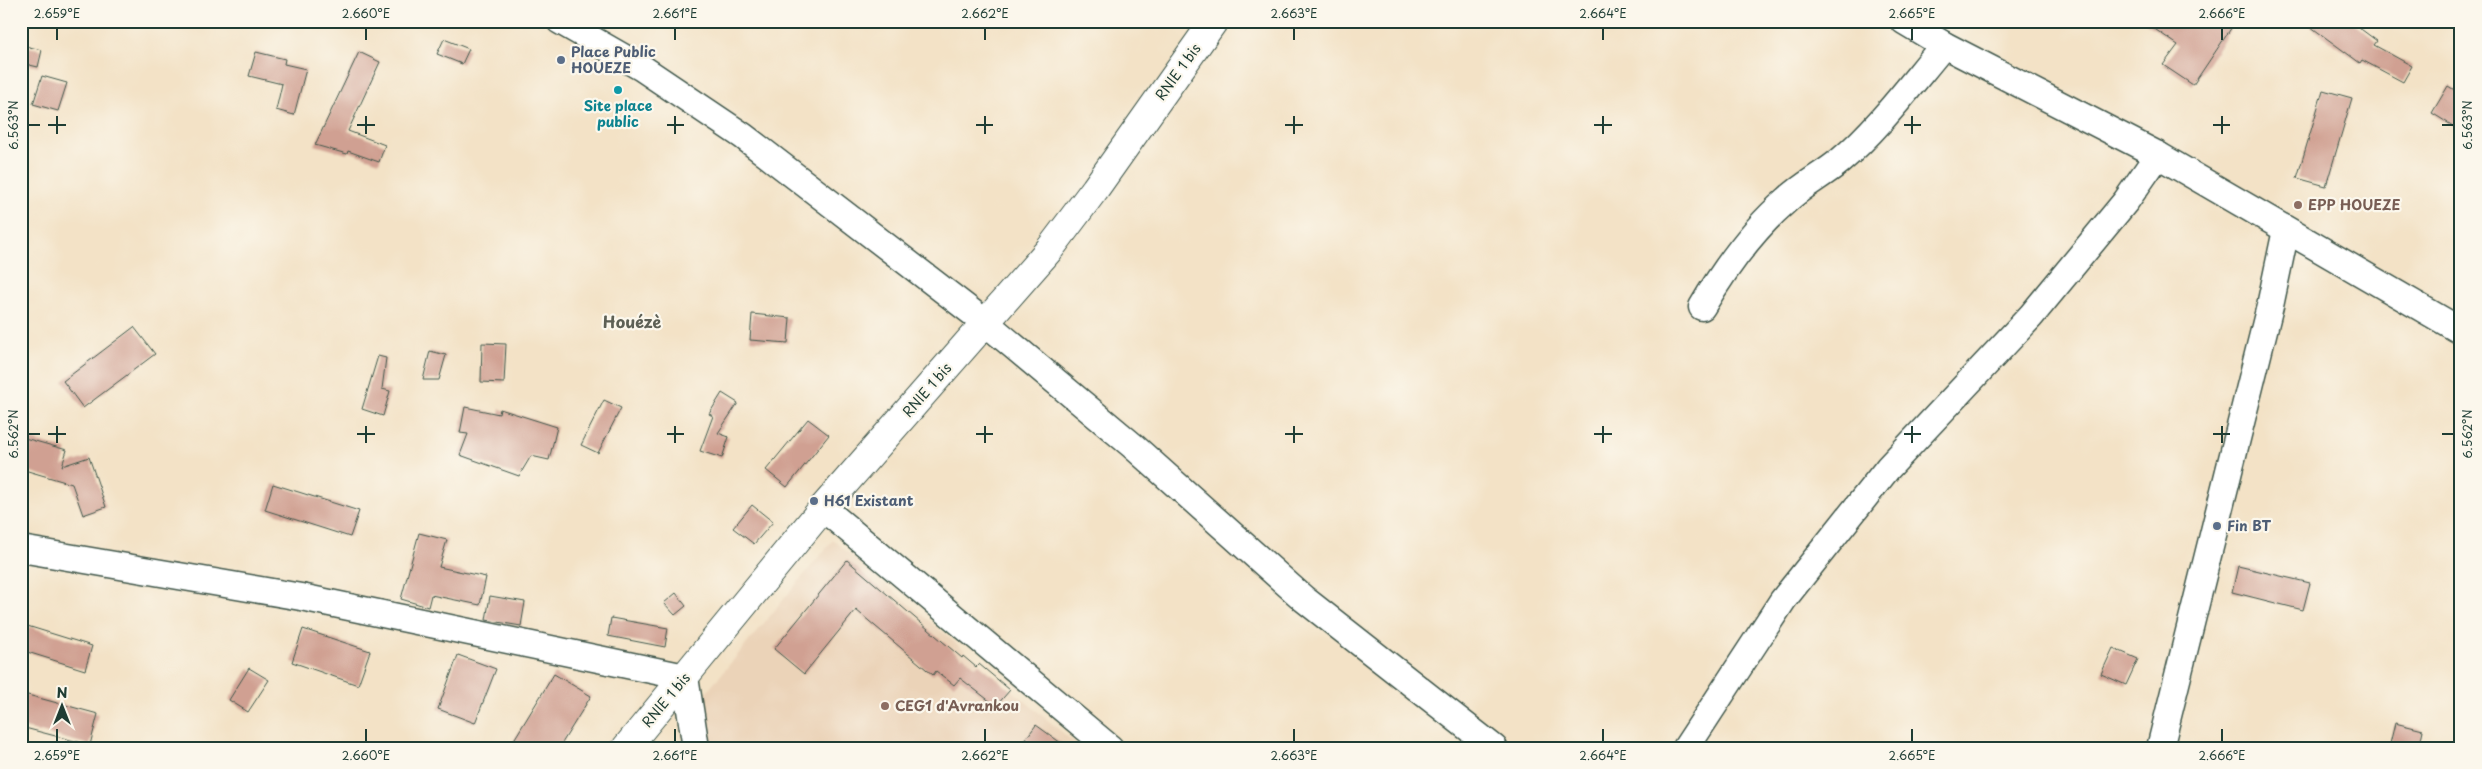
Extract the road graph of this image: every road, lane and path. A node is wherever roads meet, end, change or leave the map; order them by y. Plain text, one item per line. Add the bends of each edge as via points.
1 (560, 21) edge
2 (1214, 21) edge
3 (1904, 21) edge
4 (1944, 45) junction
5 (2158, 156) junction
6 (2286, 230) junction
7 (1702, 307) dead end
8 (986, 323) junction
9 (2461, 331) edge
10 (823, 508) junction
11 (21, 549) edge
12 (685, 677) junction
13 (626, 748) edge
14 (696, 748) edge
15 (1110, 748) edge
16 (1494, 748) edge
17 (1686, 748) edge
18 (2160, 748) edge

1 - 8 street via 642,68 743,136
2 - 8 main road, RNIE 1 bis via 1095,190
3 - 4 street
4 - 5 street
4 - 7 street via 1845,156 1786,200 1728,266
5 - 6 street
5 - 17 street via 2126,201 2030,316 1888,468 1789,592
6 - 9 street
6 - 18 street
8 - 10 main road, RNIE 1 bis
8 - 16 street via 1133,446 1304,599
10 - 12 main road, RNIE 1 bis
10 - 15 street
11 - 12 street via 301,597
12 - 13 main road, RNIE 1 bis
12 - 14 street

